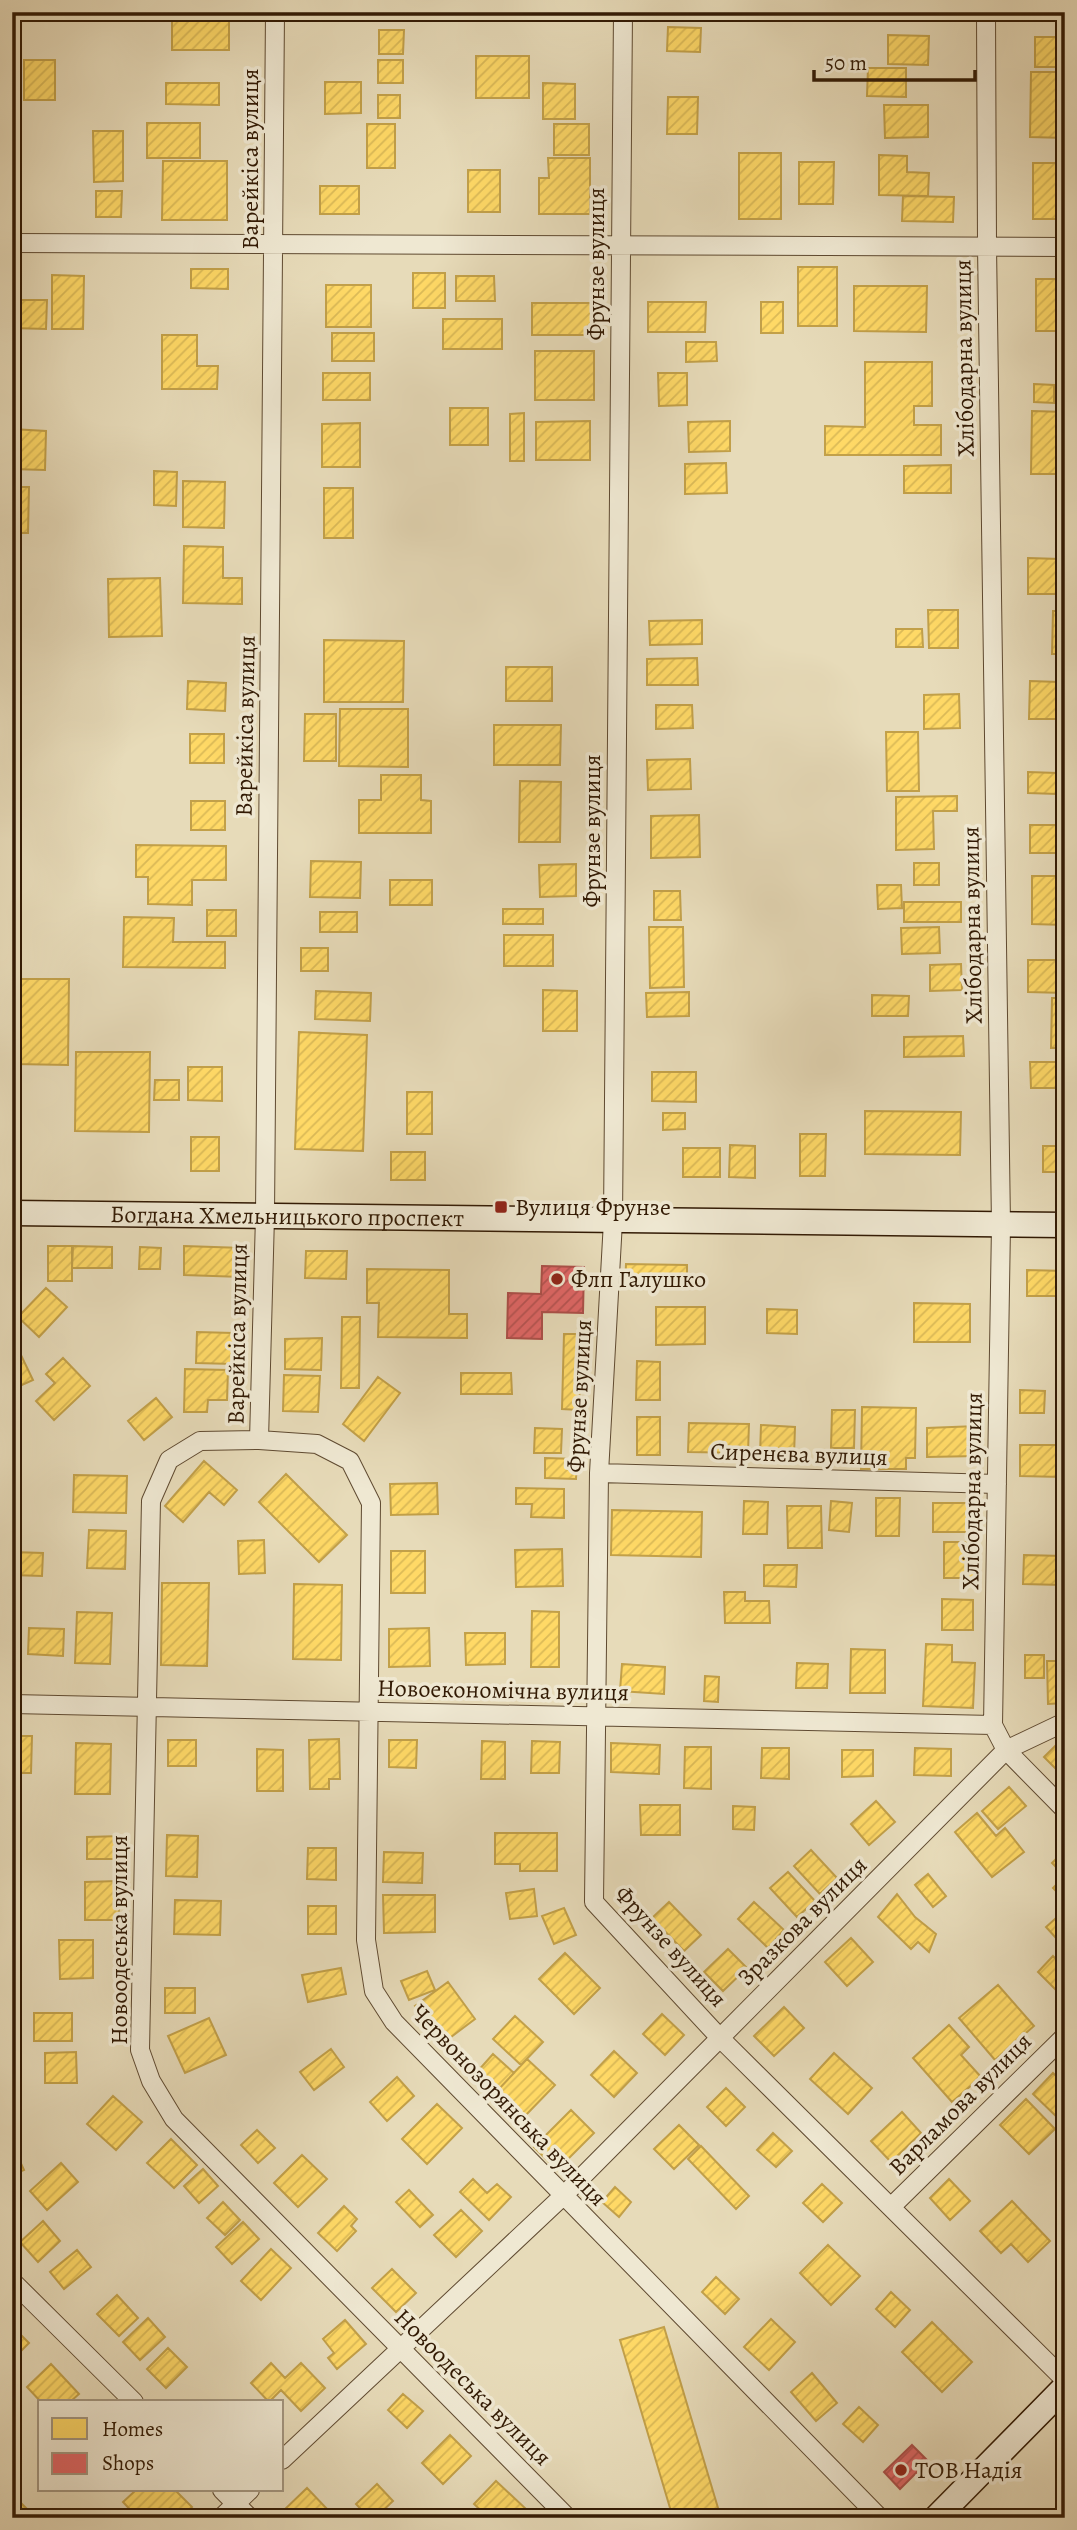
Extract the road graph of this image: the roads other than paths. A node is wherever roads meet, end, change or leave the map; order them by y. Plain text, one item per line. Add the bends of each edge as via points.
1 (275, 12) edge
2 (623, 12) edge
3 (986, 12) edge
4 (12, 243) edge
5 (274, 243) junction
6 (621, 245) junction
7 (986, 246) junction
8 (1065, 247) edge
9 (12, 1213) edge
10 (265, 1216) junction
11 (613, 1221) junction
12 (1001, 1224) junction
13 (1065, 1226) edge
14 (259, 1440) junction
15 (599, 1473) junction
16 (997, 1484) junction
17 (12, 1704) edge
18 (146, 1707) junction
19 (368, 1712) junction
20 (595, 1717) junction
21 (1065, 1722) edge
22 (993, 1725) junction
23 (1006, 1750) junction
24 (1065, 1810) edge
25 (1065, 2036) edge
26 (720, 2039) junction
27 (563, 2196) junction
28 (891, 2207) junction
29 (12, 2281) edge
30 (401, 2349) junction
31 (1065, 2380) edge
32 (1065, 2387) edge
33 (132, 2400) edge
34 (284, 2458) edge
35 (224, 2492) edge
36 (248, 2492) edge
37 (236, 2503) junction
38 (221, 2518) edge
39 (250, 2518) edge
40 (568, 2518) edge
41 (880, 2518) edge
42 (936, 2518) edge

1 - 5 street, Варейкіса вулиця
2 - 6 street, Фрунзе вулиця
3 - 7 street, Хлібодарна вулиця
4 - 5 street
5 - 6 street
5 - 10 street, Варейкіса вулиця
6 - 7 street
6 - 11 street, Фрунзе вулиця
7 - 8 street
7 - 12 street, Хлібодарна вулиця
9 - 10 main road, Богдана Хмельницького проспект
10 - 11 main road, Богдана Хмельницького проспект
10 - 14 street, Варейкіса вулиця
11 - 12 main road, Богдана Хмельницького проспект
11 - 15 street, Фрунзе вулиця
12 - 13 main road, Богдана Хмельницького проспект
12 - 16 street, Хлібодарна вулиця
14 - 18 street, Новоодеська вулиця via 200,1441 169,1460 151,1501
14 - 19 street, Червонозорянська вулиця via 317,1444 350,1461 371,1503
15 - 16 street, Сиренєва вулиця
15 - 20 street, Фрунзе вулиця
16 - 22 street, Хлібодарна вулиця
17 - 18 street, Новоекономічна вулиця
18 - 19 street, Новоекономічна вулиця
18 - 30 street, Новоодеська вулиця via 140,2050 150,2081 174,2119
19 - 20 street, Новоекономічна вулиця
19 - 27 street, Червонозорянська вулиця via 366,1940 374,1991 394,2022
20 - 22 street, Новоекономічна вулиця
20 - 26 street, Фрунзе вулиця via 594,1902
21 - 23 street, Зразкова вулиця
22 - 23 street, Хлібодарна вулиця
23 - 24 street, Хлібодарна вулиця
23 - 26 street, Зразкова вулиця
25 - 28 street, Варламова вулиця
26 - 27 street, Зразкова вулиця
26 - 28 street, Фрунзе вулиця
27 - 30 street, Зразкова вулиця
27 - 41 street, Червонозорянська вулиця
28 - 31 street, Фрунзе вулиця
29 - 33 street
30 - 34 street, Зразкова вулиця
30 - 40 street, Новоодеська вулиця
32 - 42 main road
35 - 37 street
36 - 37 street
37 - 38 street
37 - 39 street

